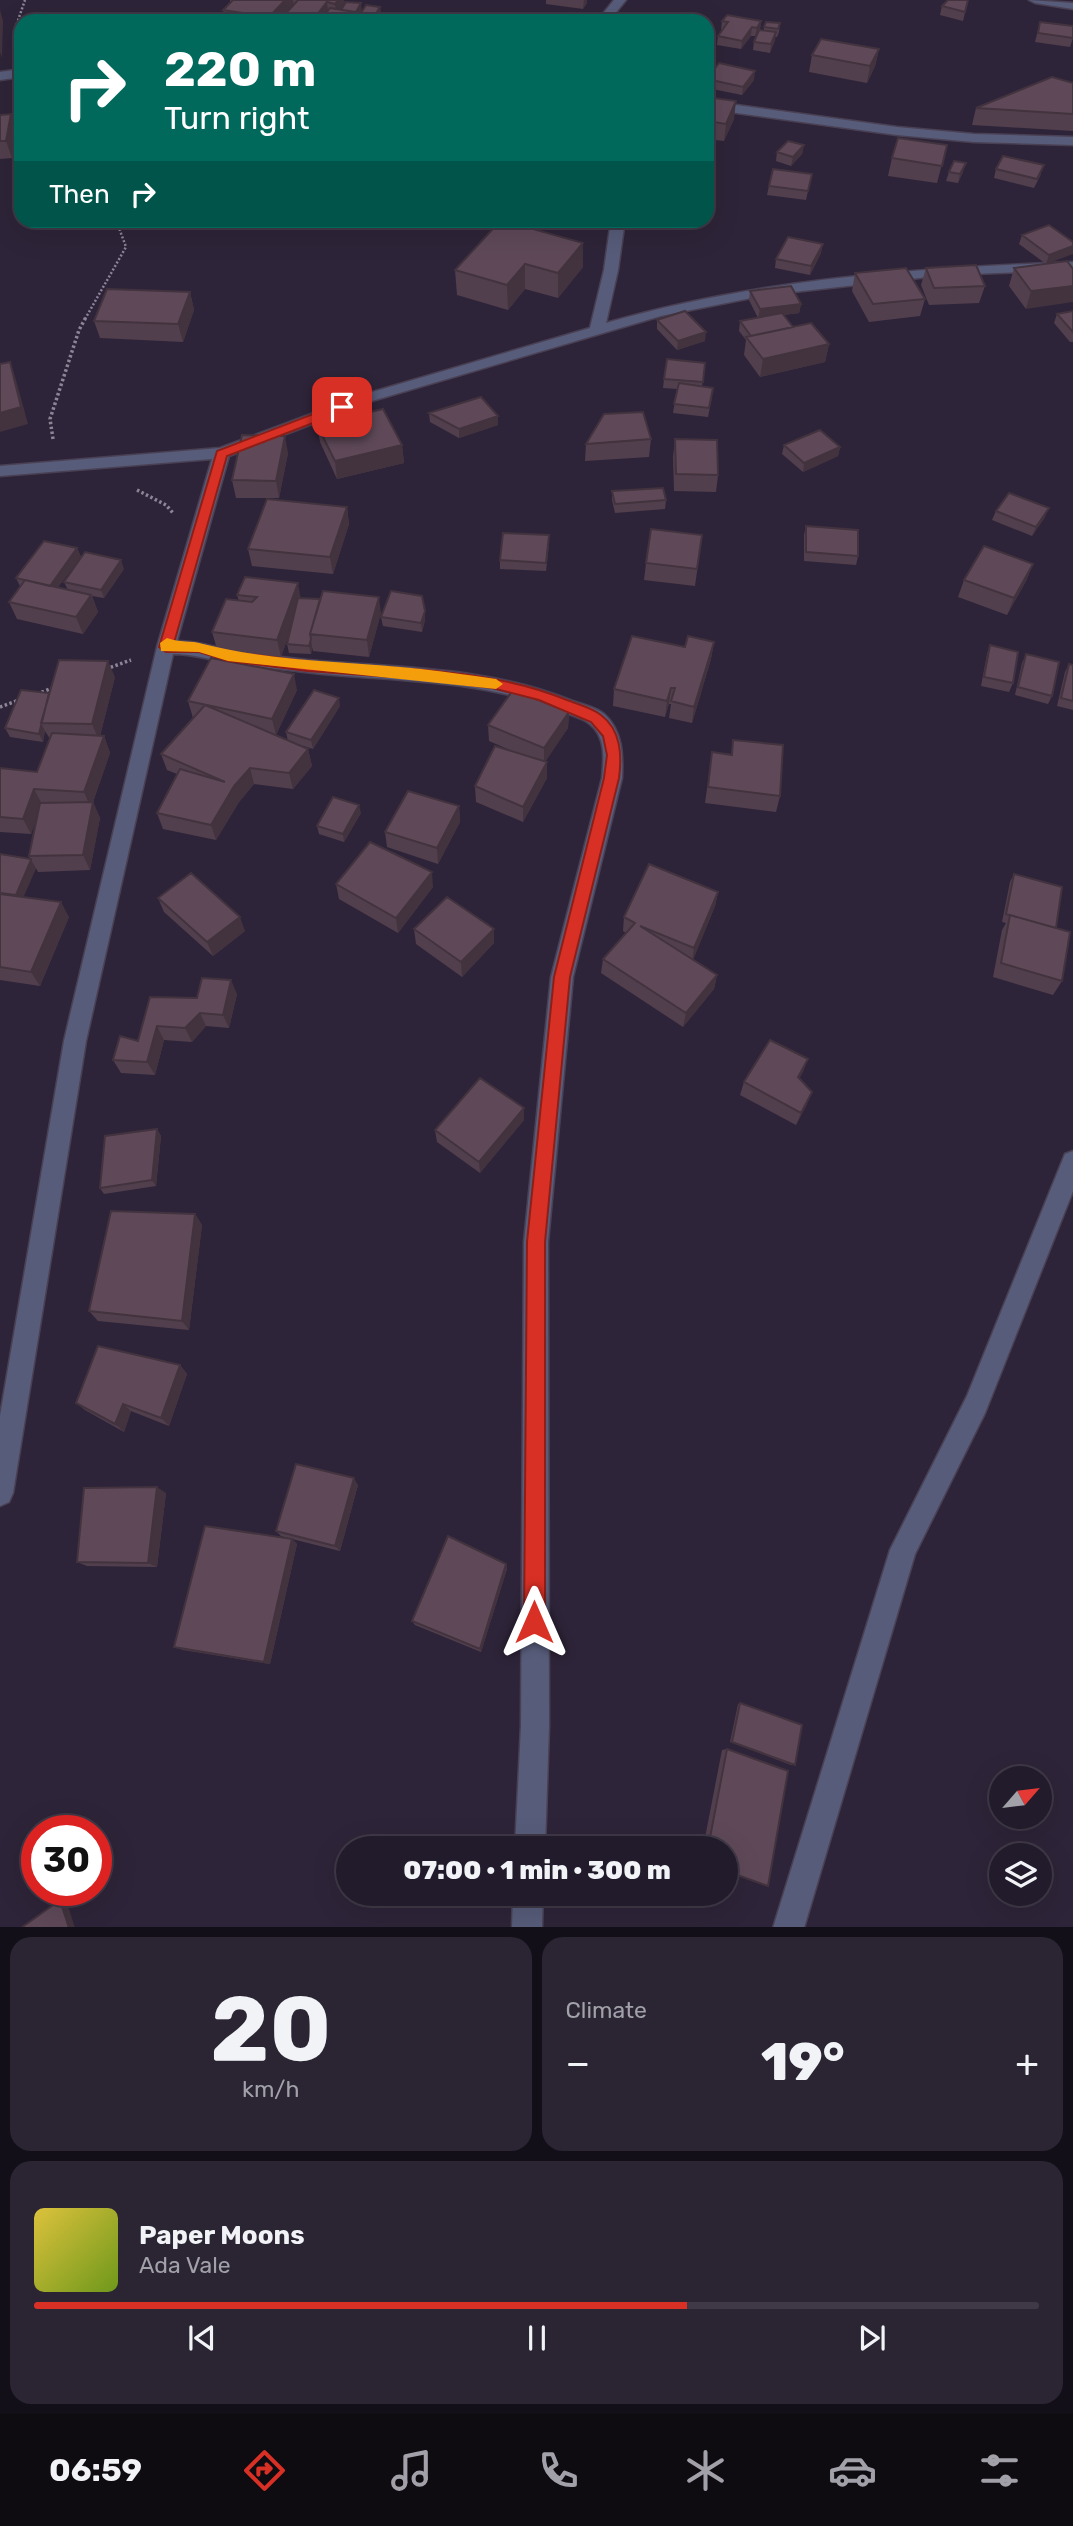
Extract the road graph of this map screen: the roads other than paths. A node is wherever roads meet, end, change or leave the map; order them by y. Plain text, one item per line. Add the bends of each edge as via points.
1 (620, 0) edge
2 (1035, 0) edge
3 (1073, 6) edge
4 (609, 14) edge
5 (714, 106) edge
6 (1073, 141) edge
7 (617, 228) edge
8 (1073, 266) edge
9 (597, 330) junction
10 (222, 453) junction
11 (0, 471) edge
12 (166, 647) junction
13 (1073, 1162) edge
14 (0, 1493) edge
15 (530, 1836) edge
16 (528, 1906) edge
17 (527, 1927) edge
18 (788, 1927) edge

1 - 4 street
2 - 3 street
5 - 6 street via 897,131
7 - 9 street
8 - 9 street via 946,271 767,291 659,312
9 - 10 street via 367,398
10 - 11 street
10 - 12 street
12 - 14 street via 75,1041
12 - 15 street via 492,683 578,710 596,718 609,735 614,755 612,778 562,977 536,1242
13 - 18 street via 976,1404 904,1550
16 - 17 street

